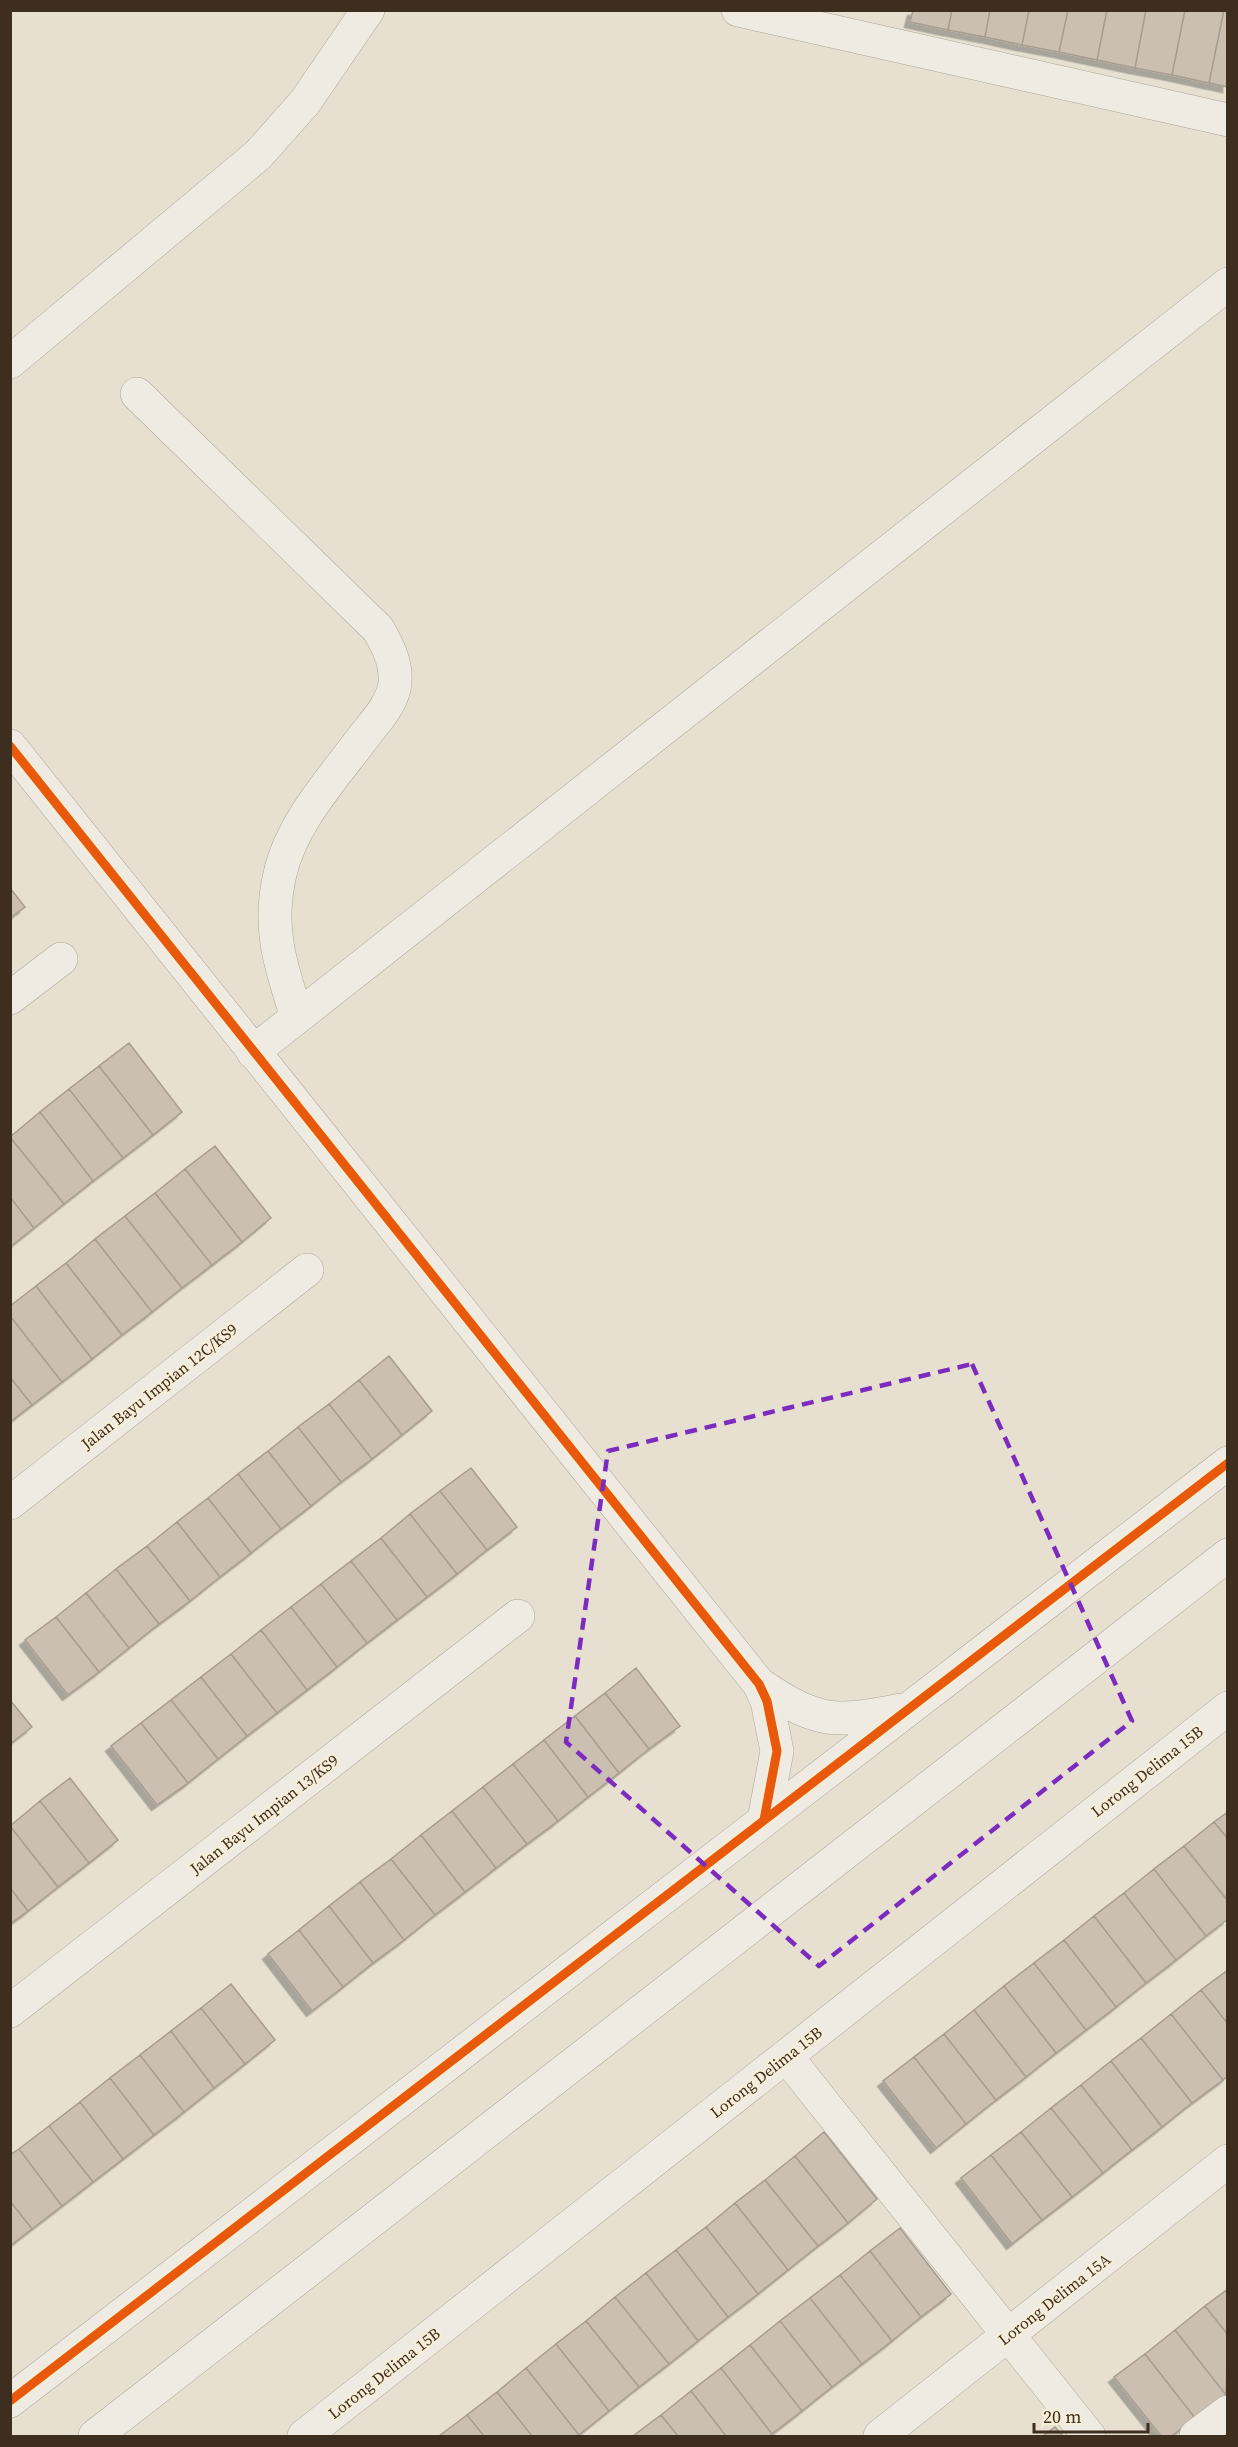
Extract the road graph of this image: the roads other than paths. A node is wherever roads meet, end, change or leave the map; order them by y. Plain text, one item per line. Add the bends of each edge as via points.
1 (368, 10) edge
2 (738, 10) edge
3 (1227, 120) edge
4 (1227, 284) edge
5 (10, 362) edge
6 (137, 394) dead end
7 (10, 746) edge
8 (61, 959) dead end
9 (10, 998) edge
10 (297, 1017) junction
11 (253, 1052) junction
12 (307, 1270) dead end
13 (1227, 1463) edge
14 (10, 1503) edge
15 (1227, 1555) edge
16 (518, 1616) dead end
17 (759, 1684) junction
18 (912, 1708) junction
19 (1227, 1708) edge
20 (764, 1820) junction
21 (10, 2011) edge
22 (786, 2056) junction
23 (1227, 2161) edge
24 (1008, 2335) junction
25 (10, 2402) edge
26 (1227, 2412) edge
27 (95, 2436) edge
28 (304, 2436) edge
29 (880, 2436) edge
30 (1089, 2436) edge
31 (1196, 2436) edge

1 - 5 street via 305,102 258,155
2 - 3 street
4 - 10 street
6 - 10 street via 378,629 394,665 394,688 385,708 312,805 280,873 274,913 277,953
7 - 11 street
8 - 9 street
10 - 11 street
11 - 17 street
12 - 14 street, Jalan Bayu Impian 12C/KS9
13 - 18 street
15 - 27 street
16 - 21 street, Jalan Bayu Impian 13/KS9
17 - 18 street via 794,1706 828,1718
17 - 20 street via 777,1751
18 - 20 street
19 - 22 street, Lorong Delima 15B
20 - 25 street
22 - 24 street
22 - 28 street, Lorong Delima 15B
23 - 24 street, Lorong Delima 15A
24 - 29 street, Lorong Delima 15A
24 - 30 street
26 - 31 street

